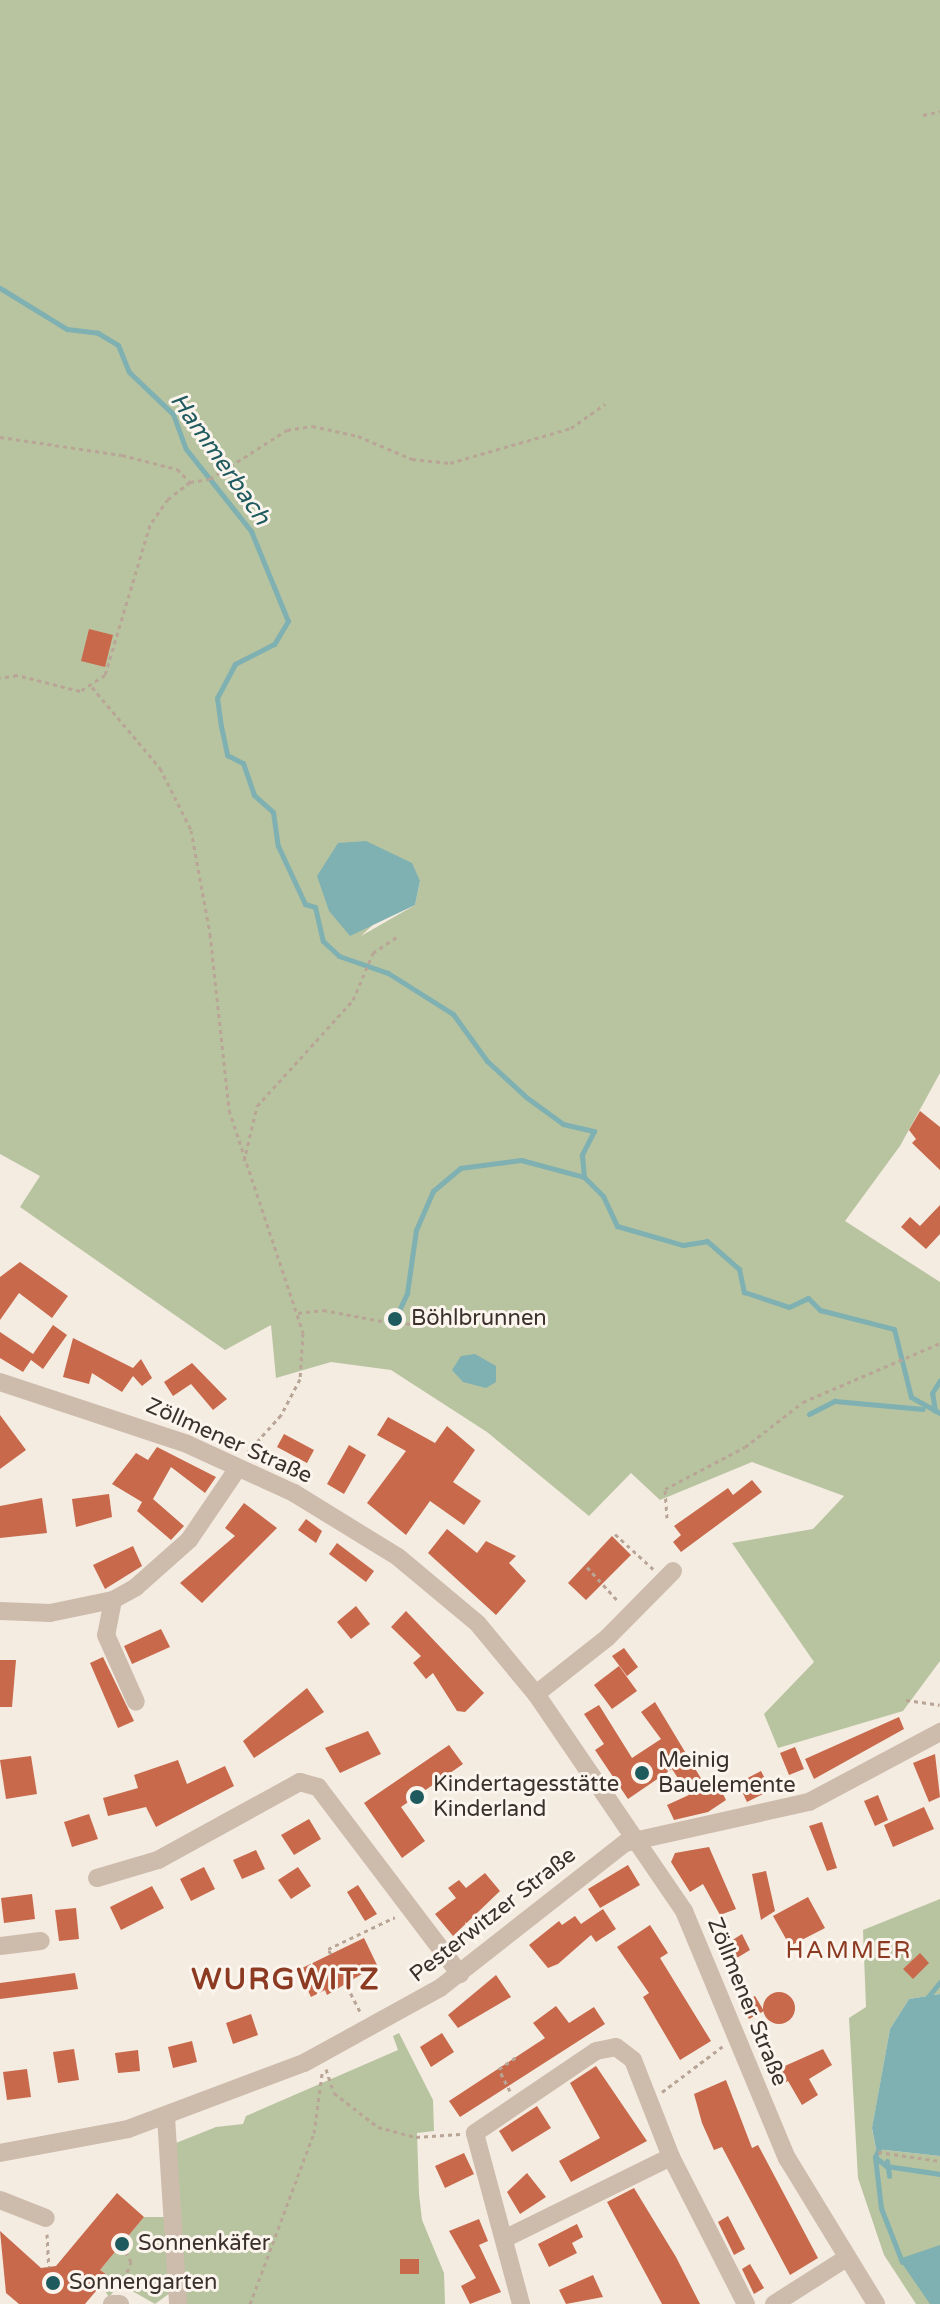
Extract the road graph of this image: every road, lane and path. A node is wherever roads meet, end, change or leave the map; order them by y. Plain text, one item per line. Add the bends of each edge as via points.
1 (940, 111) edge
2 (923, 115) dead end
3 (605, 404) dead end
4 (0, 437) edge
5 (190, 482) junction
6 (0, 678) edge
7 (92, 687) junction
8 (397, 937) dead end
9 (243, 1165) junction
10 (298, 1313) junction
11 (466, 1321) dead end
12 (940, 1343) edge
13 (0, 1382) edge
14 (241, 1462) junction
15 (667, 1518) dead end
16 (615, 1534) dead end
17 (587, 1567) dead end
18 (665, 1572) joint
19 (113, 1600) junction
20 (625, 1608) dead end
21 (0, 1611) edge
22 (536, 1694) junction
23 (906, 1700) dead end
24 (136, 1702) dead end
25 (940, 1705) edge
26 (940, 1732) edge
27 (634, 1840) junction
28 (97, 1878) dead end
29 (408, 1911) junction
30 (41, 1941) dead end
31 (0, 1946) edge
32 (331, 1954) dead end
33 (460, 1974) junction
34 (347, 1986) dead end
35 (360, 2013) dead end
36 (725, 2044) dead end
37 (519, 2055) dead end
38 (649, 2101) junction
39 (519, 2104) junction
40 (166, 2117) junction
41 (475, 2133) junction
42 (878, 2152) dead end
43 (0, 2153) edge
44 (671, 2157) junction
45 (940, 2161) edge
46 (0, 2200) edge
47 (46, 2218) joint
48 (504, 2239) junction
49 (122, 2244) dead end
50 (845, 2259) junction
51 (49, 2267) dead end
52 (121, 2295) edge
53 (112, 2304) edge
54 (178, 2304) edge
55 (250, 2304) edge
56 (521, 2304) edge
57 (746, 2304) edge
58 (774, 2304) edge
59 (876, 2304) edge

1 - 2 path
3 - 5 path via 571,428 450,463 412,459 358,436 312,426 287,430 210,479
4 - 5 path via 122,455 177,469
5 - 7 path via 168,499 150,525 105,675
6 - 7 path via 17,675 80,691
7 - 9 path via 160,768 191,830 210,934 222,1068
8 - 9 path via 373,953 353,1000 257,1106
9 - 10 path
10 - 11 path via 323,1310 397,1322
10 - 14 path via 300,1379 281,1415
12 - 15 path via 803,1402 745,1447 665,1489
13 - 14 street, Zöllmener Straße
14 - 19 street via 189,1540 158,1571
14 - 22 street, Zöllmener Straße via 398,1557 478,1624
16 - 18 path
17 - 20 path
18 - 22 street via 607,1638
19 - 21 street via 50,1613
19 - 24 street via 106,1635
22 - 27 street, Zöllmener Straße
23 - 25 path
26 - 27 street, Pesterwitzer Straße via 809,1802
27 - 33 street, Pesterwitzer Straße
27 - 50 street, Zöllmener Straße via 684,1911 782,2146
28 - 29 street via 158,1860 300,1782 318,1787
29 - 32 path via 328,1949
29 - 33 street
30 - 31 street
33 - 40 street, Pesterwitzer Straße via 324,2054
34 - 35 path
36 - 38 path
37 - 39 path via 499,2069
38 - 39 street via 633,2060 616,2047 596,2051
38 - 44 street
39 - 41 street
40 - 43 street, Pesterwitzer Straße via 93,2139
40 - 54 street
41 - 48 street
41 - 55 path via 416,2137 378,2127 334,2093 322,2066 314,2133
42 - 45 path
44 - 48 street
44 - 57 street
46 - 47 street
47 - 51 path
48 - 56 street
49 - 52 path via 131,2262
50 - 58 street
50 - 59 street, Zöllmener Straße
52 - 53 street

